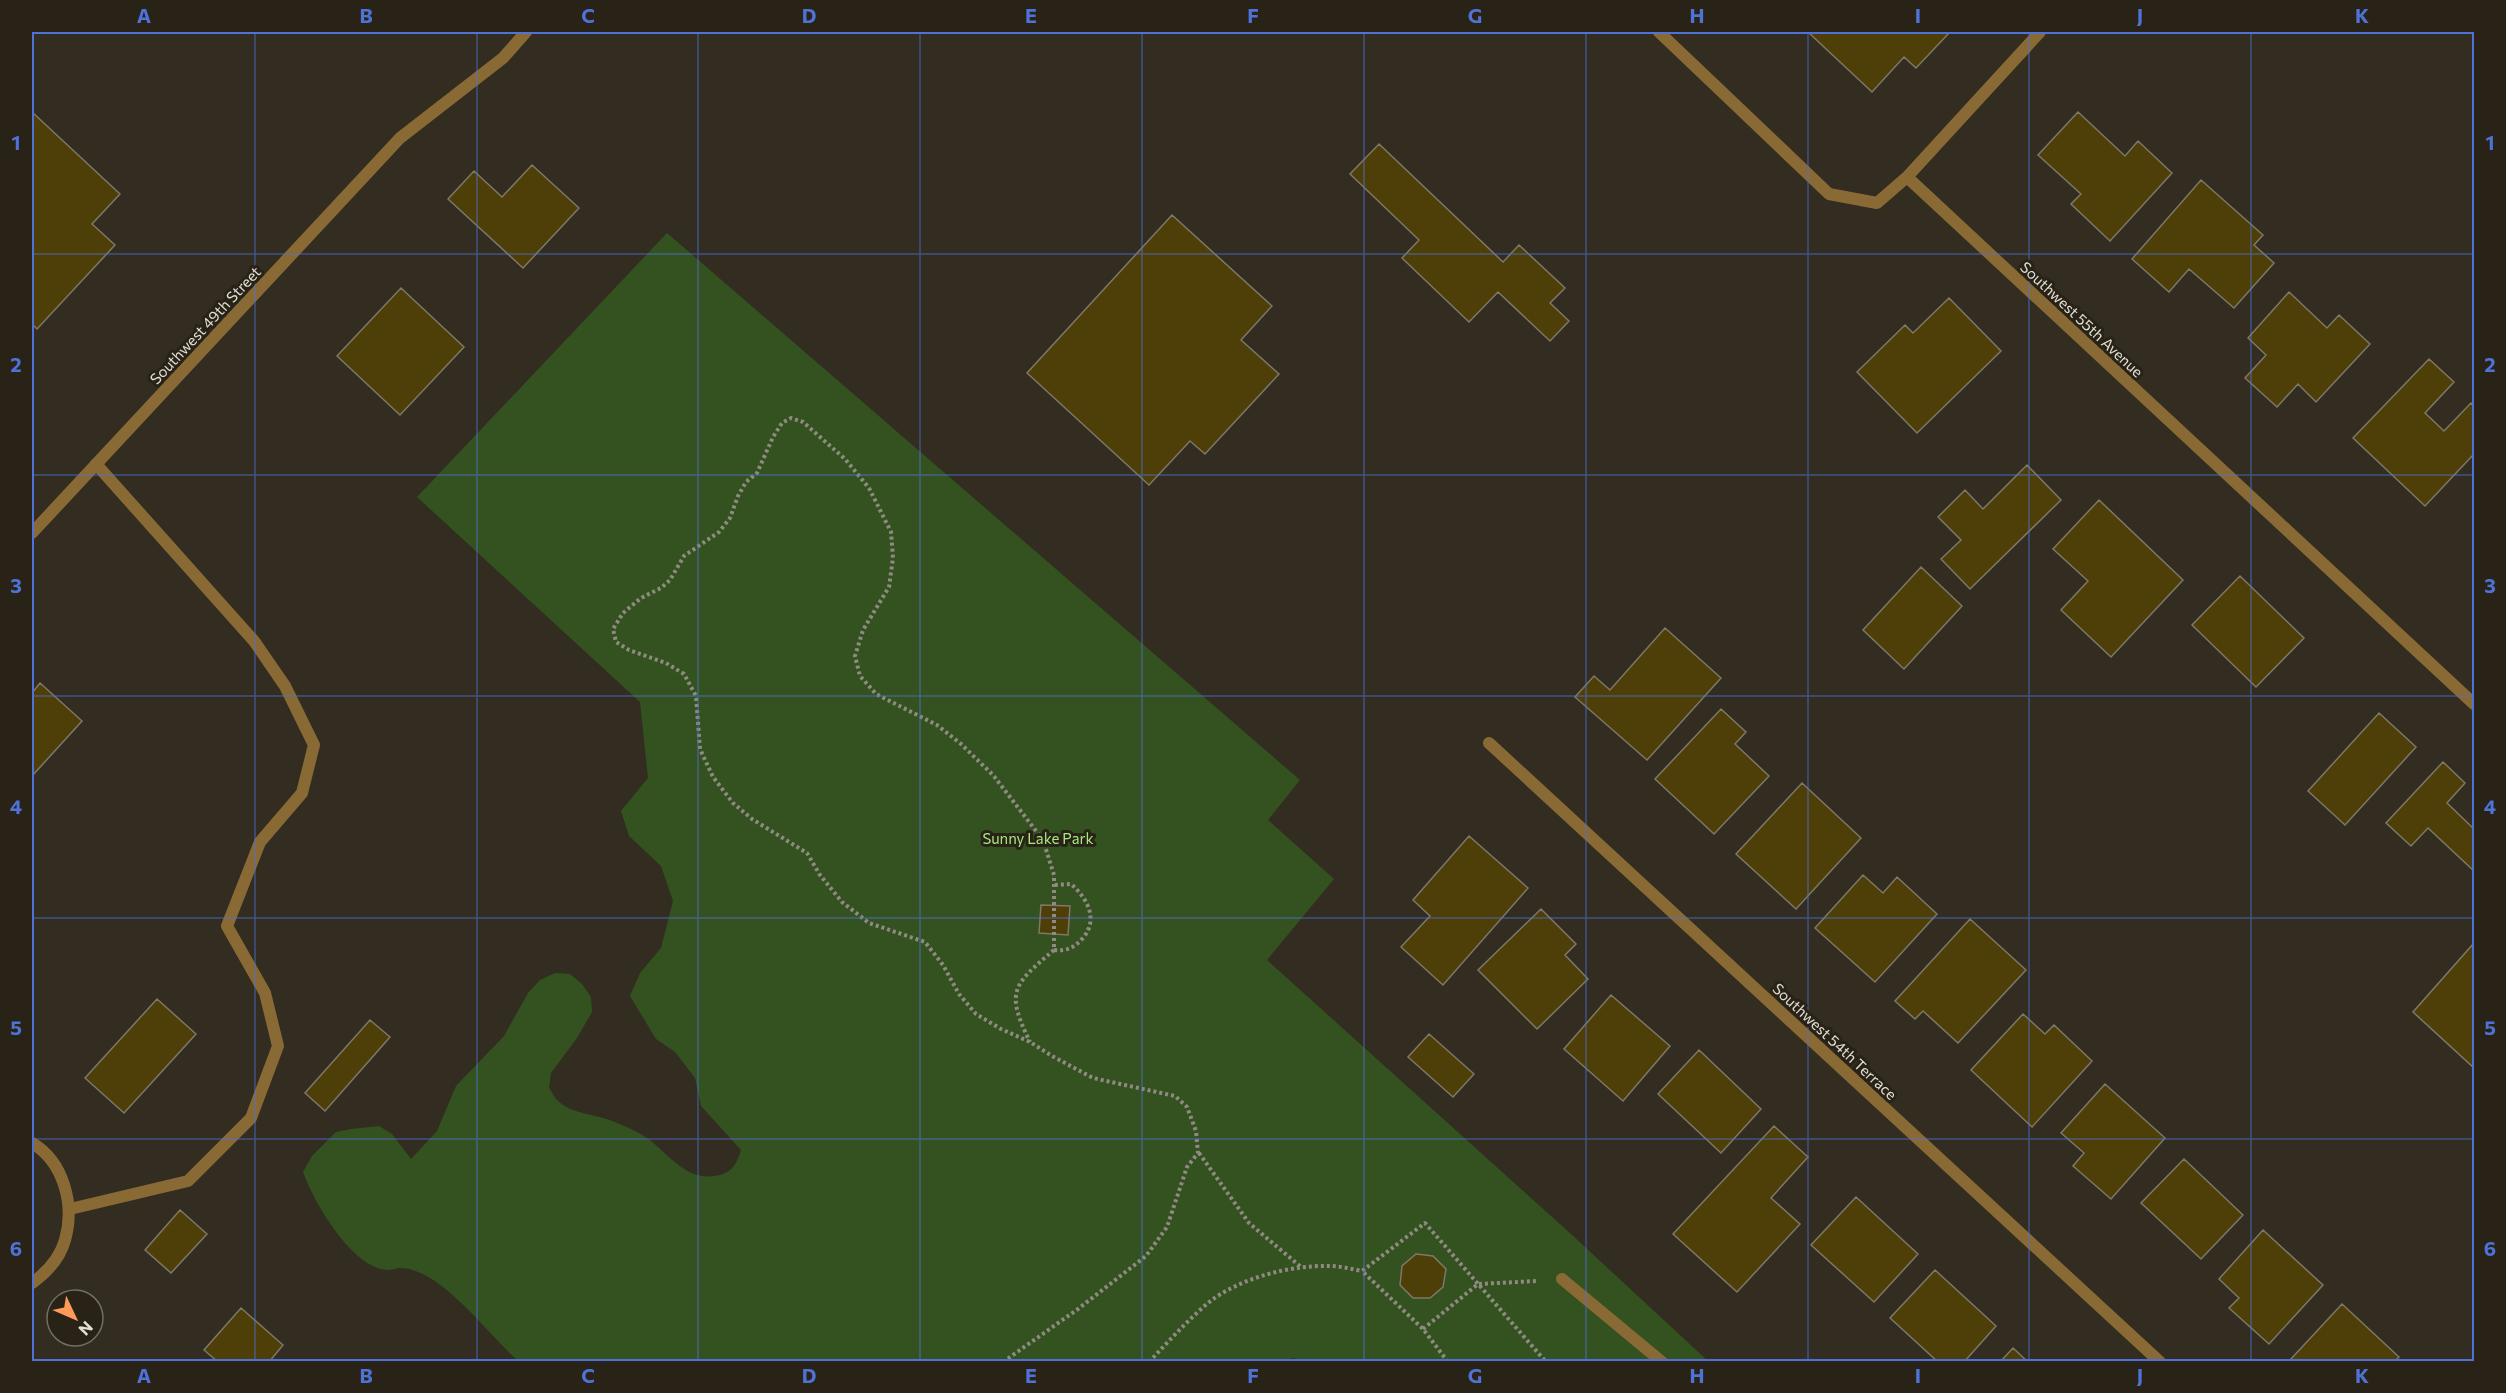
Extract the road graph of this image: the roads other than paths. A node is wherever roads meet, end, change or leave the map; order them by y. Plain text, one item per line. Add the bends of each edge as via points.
1 (526, 32) edge
2 (1659, 32) edge
3 (2040, 32) edge
4 (1907, 177) junction
5 (96, 464) junction
6 (32, 533) edge
7 (2475, 704) edge
8 (1489, 743) dead end
9 (32, 1143) edge
10 (70, 1209) junction
11 (1562, 1279) road end
12 (32, 1283) edge
13 (1662, 1362) edge
14 (2160, 1362) edge

1 - 5 street, Southwest 49th Street via 503,58 400,138
2 - 4 street via 1829,194 1876,203
3 - 4 street
4 - 7 street, Southwest 55th Avenue
5 - 6 street, Southwest 49th Street
5 - 10 street via 254,640 285,686 314,745 302,793 260,842 226,926 265,993 278,1046 251,1118 188,1181
8 - 14 street, Southwest 54th Terrace
9 - 10 street via 42,1149 62,1176
10 - 12 street via 65,1242 48,1271
11 - 13 street

